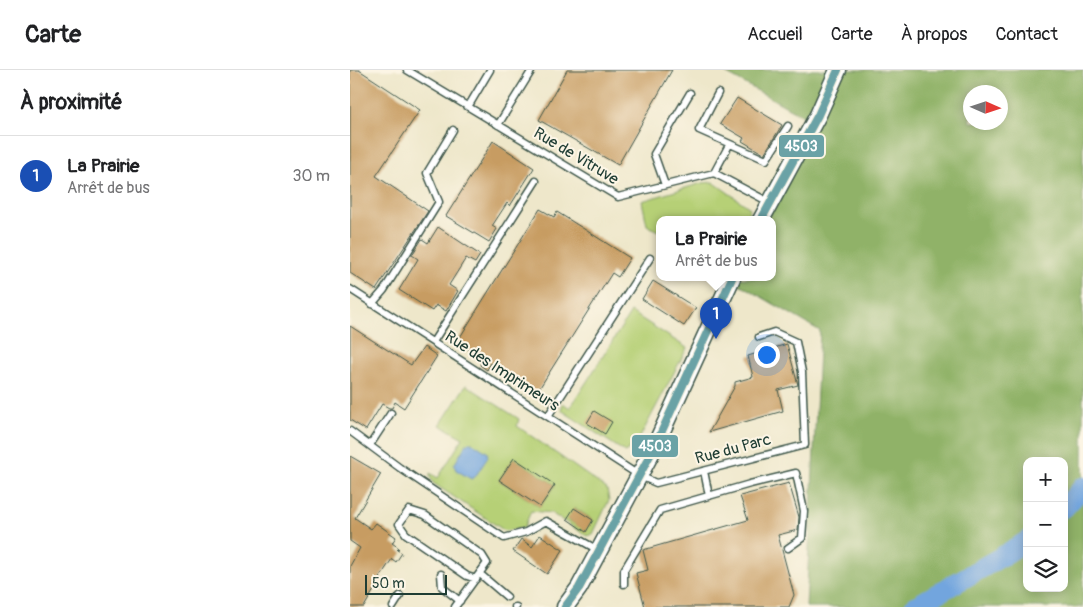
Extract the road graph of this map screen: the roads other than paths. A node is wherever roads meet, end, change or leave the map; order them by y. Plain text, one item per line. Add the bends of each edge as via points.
1 (407, 70) edge
2 (490, 70) edge
3 (532, 70) edge
4 (838, 70) edge
5 (690, 93) dead end
6 (718, 93) dead end
7 (468, 107) junction
8 (498, 125) junction
9 (788, 126) dead end
10 (453, 130) dead end
11 (729, 145) junction
12 (714, 173) junction
13 (536, 181) dead end
14 (665, 185) junction
15 (770, 202) junction
16 (763, 216) edge
17 (650, 258) dead end
18 (731, 281) edge
19 (350, 289) edge
20 (372, 304) junction
21 (759, 337) dead end
22 (432, 342) junction
23 (391, 413) dead end
24 (548, 416) junction
25 (350, 432) edge
26 (370, 445) junction
27 (704, 471) junction
28 (640, 476) junction
29 (709, 496) junction
30 (788, 548) dead end
31 (600, 550) junction
32 (441, 574) dead end
33 (478, 576) junction
34 (624, 584) dead end
35 (400, 596) dead end
36 (507, 597) dead end
37 (460, 601) junction
38 (393, 607) edge
39 (455, 607) edge
40 (566, 607) edge

1 - 7 lane, Rue de Vitruve
2 - 7 lane
3 - 8 lane
4 - 15 street via 818,115
5 - 14 lane via 654,154
6 - 11 lane via 698,130
7 - 8 lane, Rue de Vitruve
8 - 14 lane, Rue de Vitruve via 618,197
9 - 11 lane via 766,160
10 - 20 lane via 427,173 439,202
11 - 12 lane
12 - 14 lane, Rue de Vitruve
12 - 15 lane
13 - 22 lane
15 - 16 street
17 - 24 lane
18 - 28 street
19 - 20 lane, Rue des Imprimeurs
20 - 22 lane, Rue des Imprimeurs
21 - 27 lane, Rue du Parc via 774,332 796,342 802,372 805,445
22 - 24 lane, Rue des Imprimeurs
23 - 26 lane
24 - 28 lane, Rue des Imprimeurs
25 - 26 lane
26 - 31 lane via 504,538 526,532 546,521
27 - 28 lane, Rue du Parc via 656,484
27 - 29 lane
28 - 31 street
29 - 30 lane via 796,473 804,511 802,538
29 - 34 lane via 660,510 624,570
31 - 40 street
32 - 37 lane via 442,588
33 - 33 lane via 487,563 482,555 424,515 409,510 399,524 406,534 467,576
33 - 36 lane
33 - 37 lane
35 - 38 lane
37 - 39 lane

